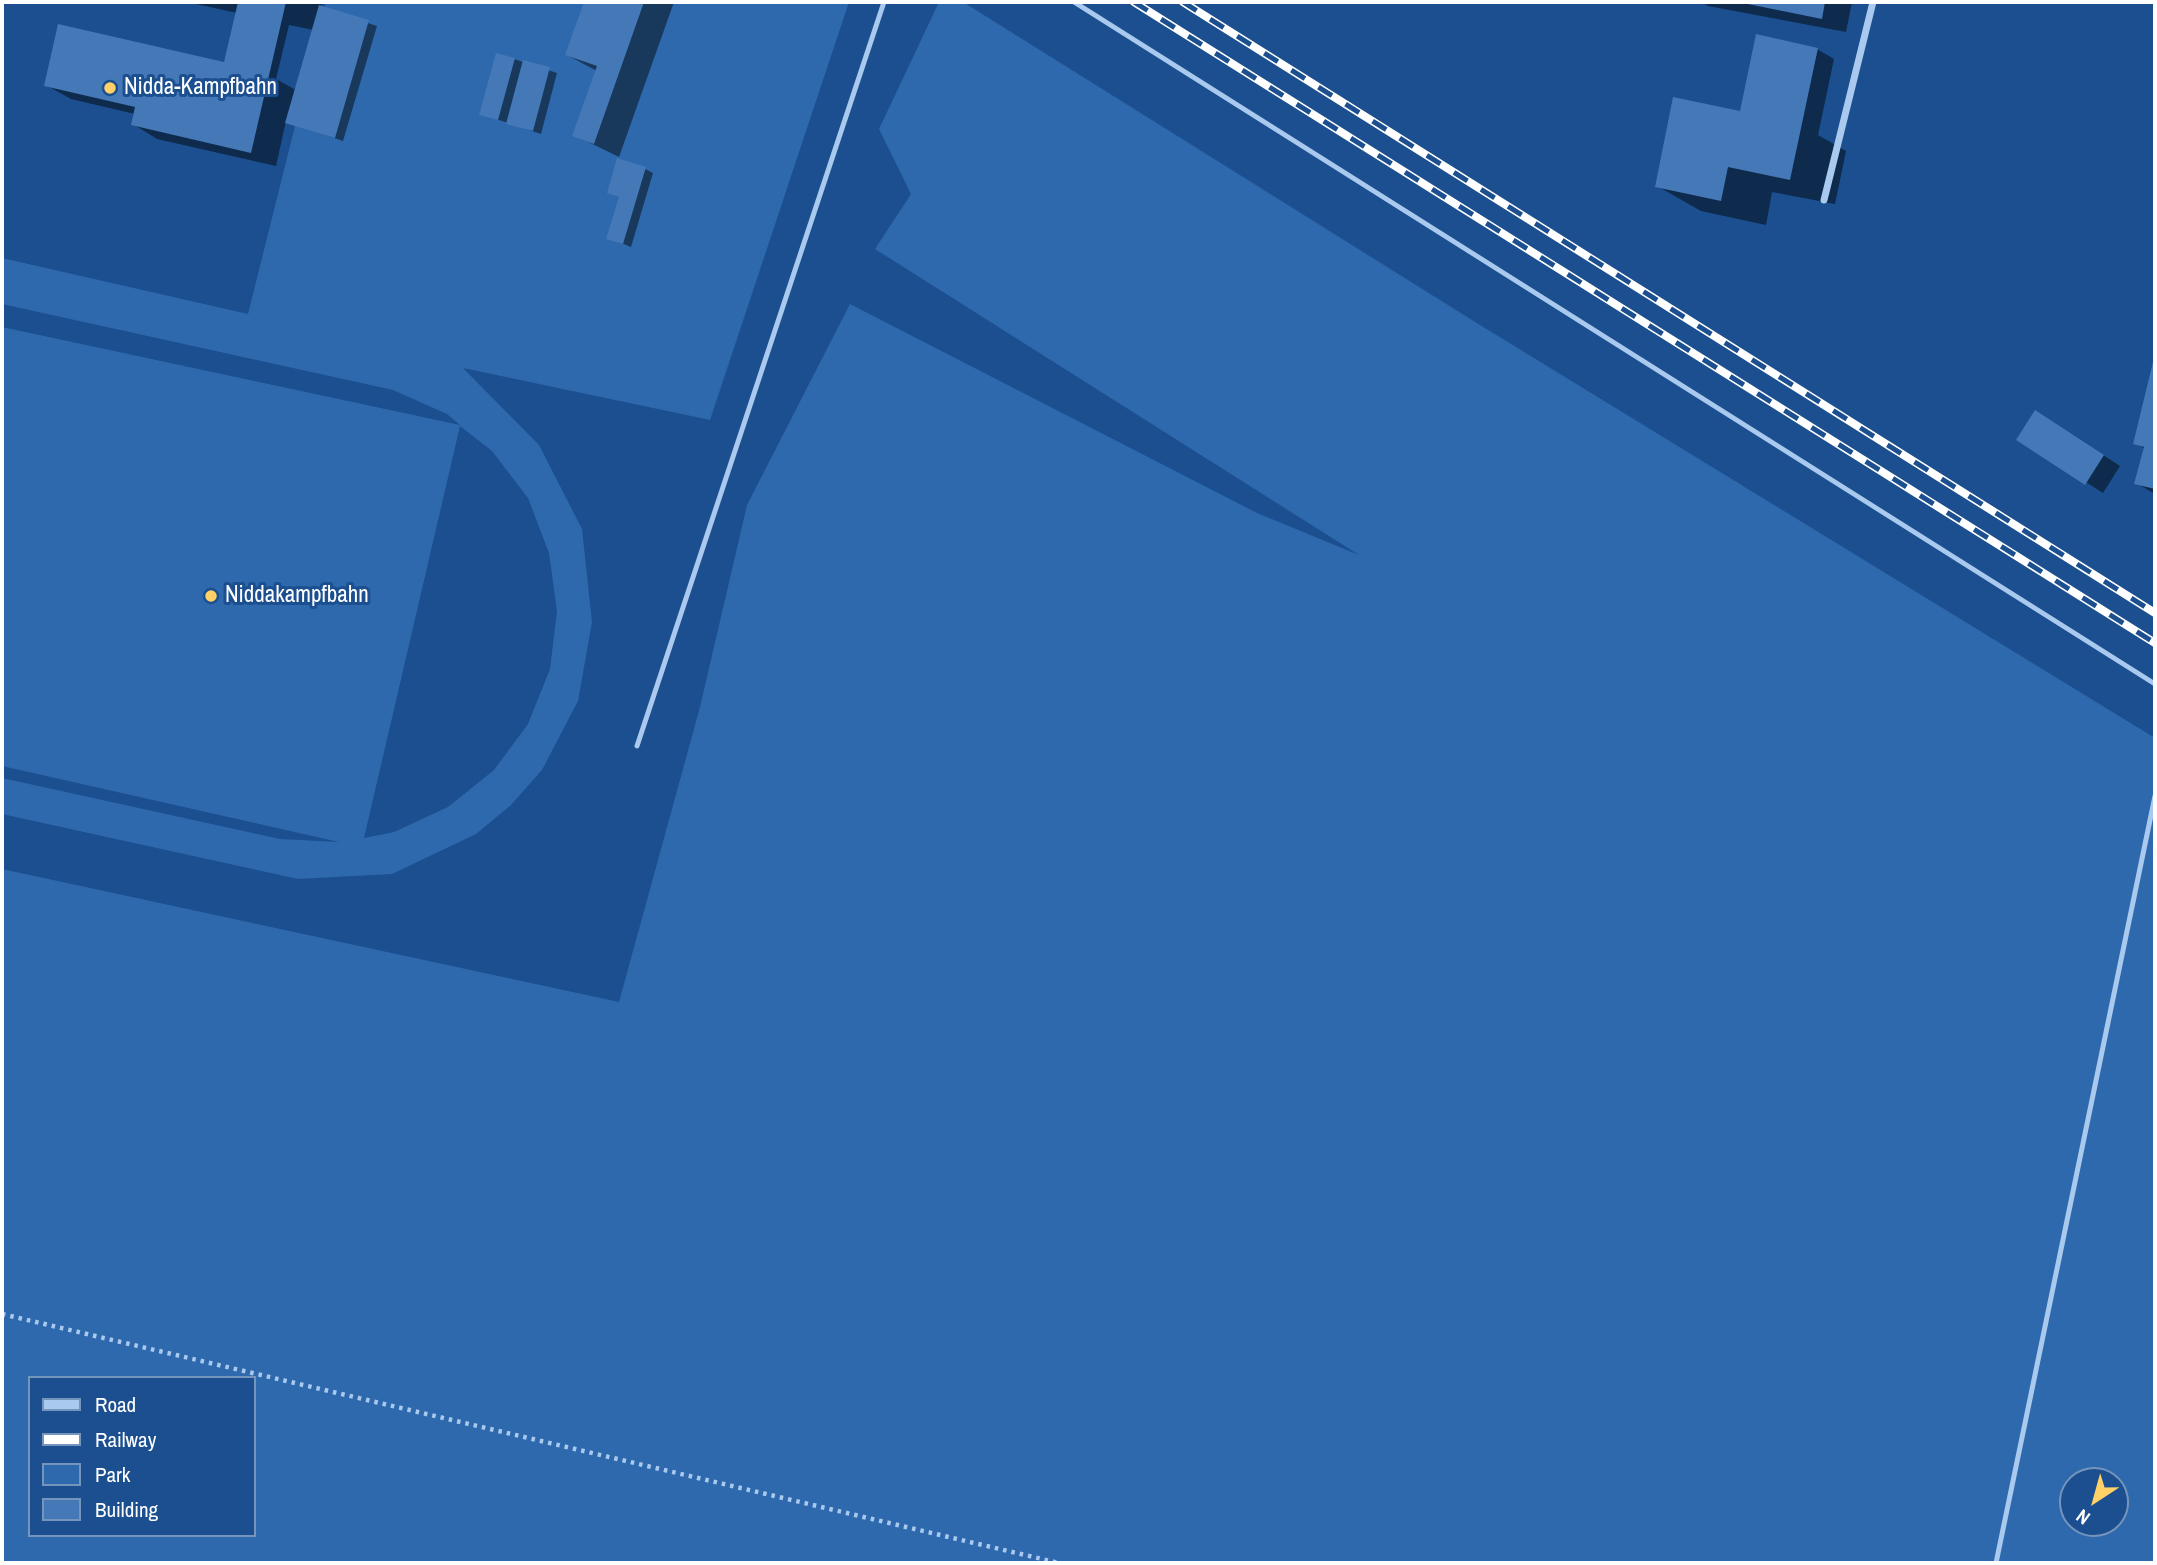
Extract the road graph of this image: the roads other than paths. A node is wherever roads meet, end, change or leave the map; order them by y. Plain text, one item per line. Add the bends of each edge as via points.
1 (884, 2) edge
2 (1074, 2) edge
3 (1873, 2) edge
4 (1824, 200) dead end
5 (2155, 684) edge
6 (637, 746) dead end
7 (2155, 796) edge
8 (1996, 1563) edge

1 - 6 lane
2 - 5 lane
3 - 4 street
7 - 8 lane

